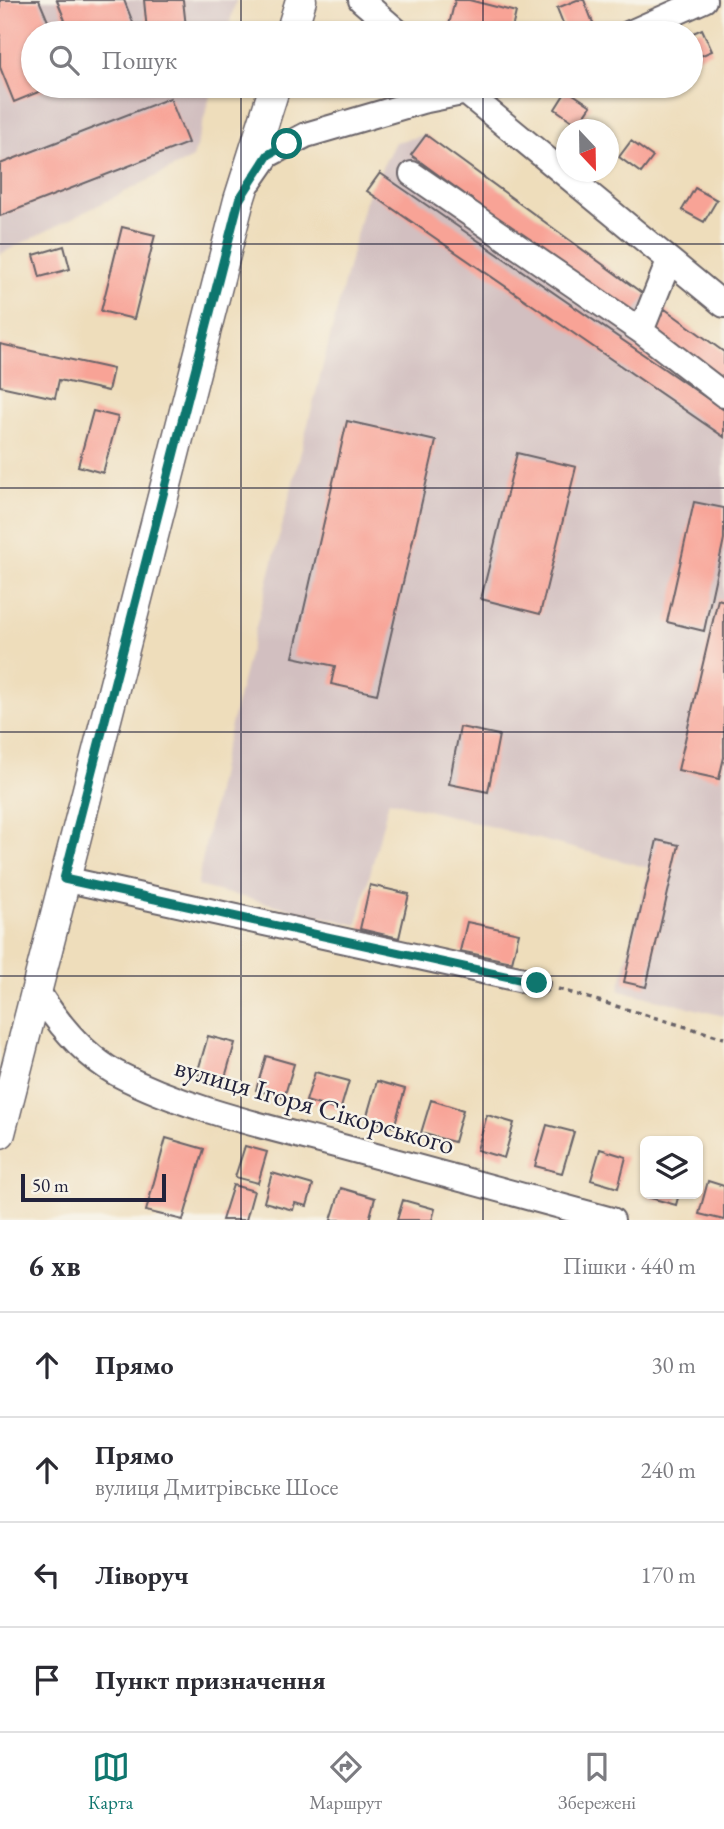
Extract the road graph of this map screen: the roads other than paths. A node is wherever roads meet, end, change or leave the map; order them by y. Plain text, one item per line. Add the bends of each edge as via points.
1 (301, 0) edge
2 (361, 0) edge
3 (704, 0) edge
4 (295, 21) edge
5 (385, 21) edge
6 (657, 21) edge
7 (271, 98) edge
8 (432, 98) edge
9 (472, 98) edge
10 (412, 174) dead end
11 (239, 200) junction
12 (669, 261) junction
13 (723, 304) edge
14 (641, 331) junction
15 (724, 395) edge
16 (64, 879) junction
17 (537, 983) road end
18 (36, 989) junction
19 (0, 1133) edge
20 (612, 1220) edge

1 - 4 main road
2 - 5 street
3 - 6 street
7 - 11 main road
8 - 11 street via 287,144 268,155
9 - 12 street
10 - 14 street
11 - 16 main road
12 - 13 street
12 - 14 street
14 - 15 street
16 - 17 street
16 - 18 main road
18 - 19 main road
18 - 20 street, вулиця Ігоря Сікорського via 79,1045 114,1072 169,1096 248,1122

